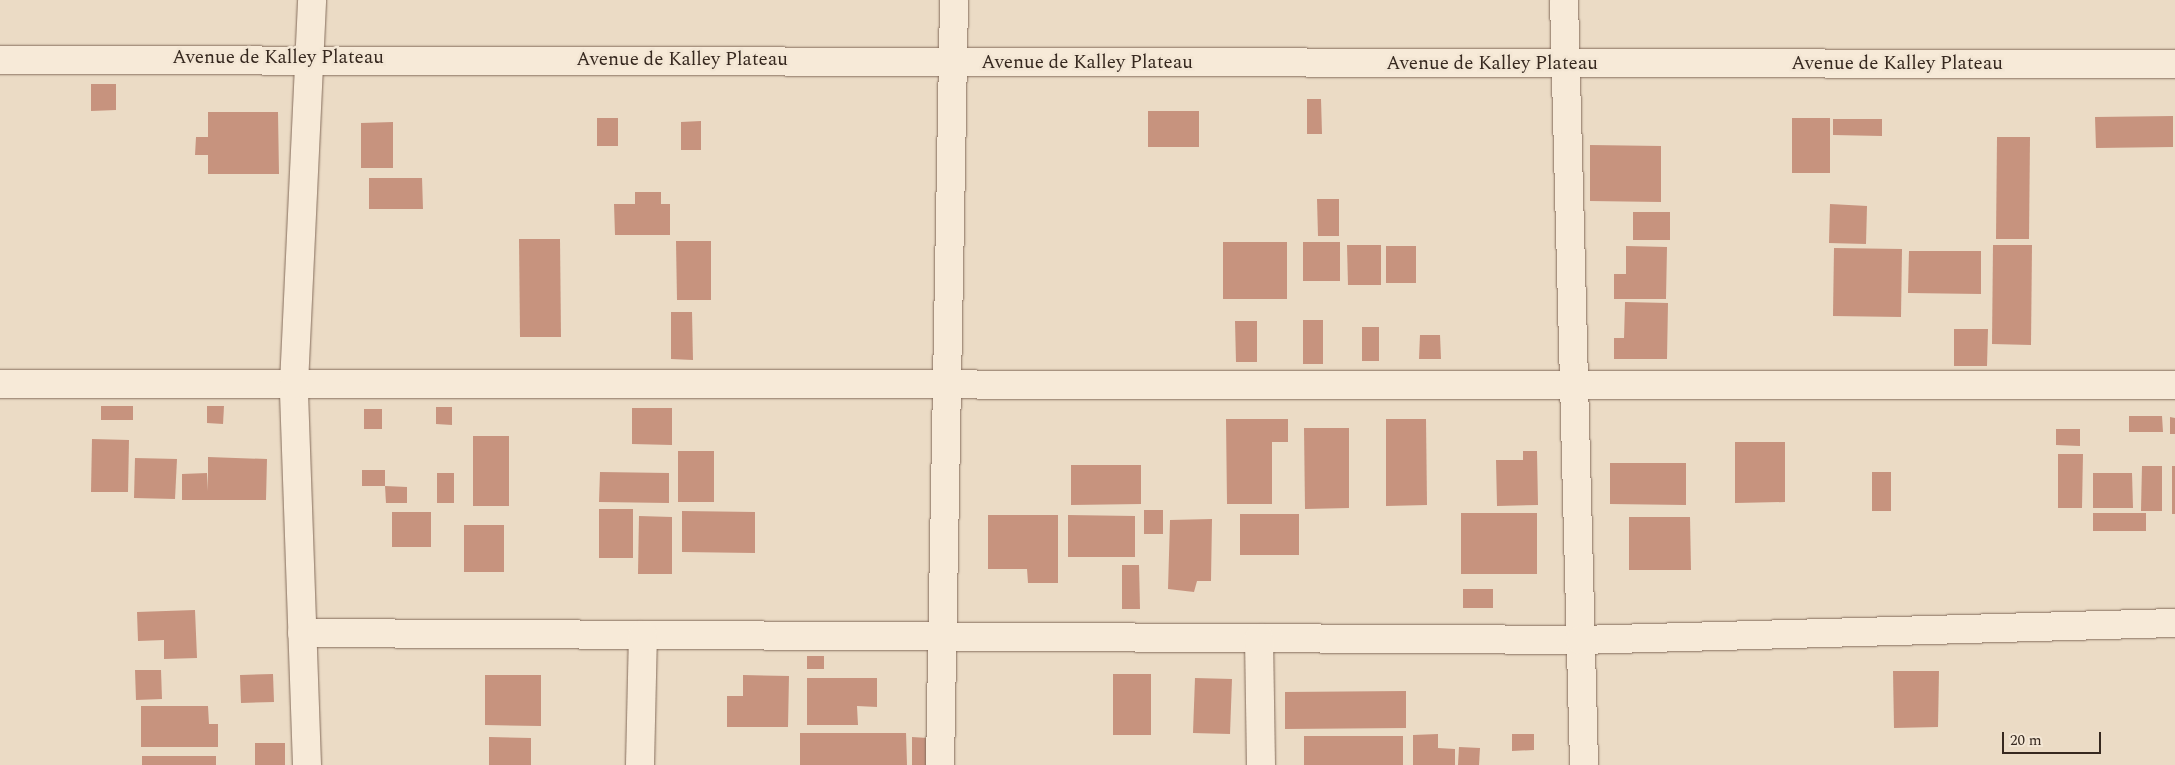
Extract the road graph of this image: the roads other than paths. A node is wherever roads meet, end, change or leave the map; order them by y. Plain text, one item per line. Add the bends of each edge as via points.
1 (312, 0) edge
2 (954, 0) edge
3 (1564, 0) edge
4 (312, 57) junction
5 (0, 60) edge
6 (954, 62) junction
7 (1564, 64) junction
8 (2175, 64) edge
9 (0, 384) edge
10 (294, 384) junction
11 (948, 384) junction
12 (1573, 385) junction
13 (2175, 385) edge
14 (2175, 623) edge
15 (302, 633) junction
16 (643, 635) junction
17 (943, 637) junction
18 (1259, 638) junction
19 (1580, 640) junction
20 (307, 765) edge
21 (640, 765) edge
22 (940, 765) edge
23 (1261, 765) edge
24 (1584, 765) edge

1 - 4 street
2 - 6 street
3 - 7 street
4 - 5 street, Avenue de Kalley Plateau
4 - 6 street, Avenue de Kalley Plateau
4 - 10 street
6 - 7 street, Avenue de Kalley Plateau
6 - 11 street
7 - 8 street, Avenue de Kalley Plateau
7 - 12 street
9 - 10 street
10 - 11 street
10 - 15 street
11 - 12 street
11 - 17 street
12 - 13 street
12 - 19 street
14 - 19 street
15 - 16 street
15 - 20 street
16 - 17 street
16 - 21 street
17 - 18 street
17 - 22 street
18 - 19 street
18 - 23 street
19 - 24 street

